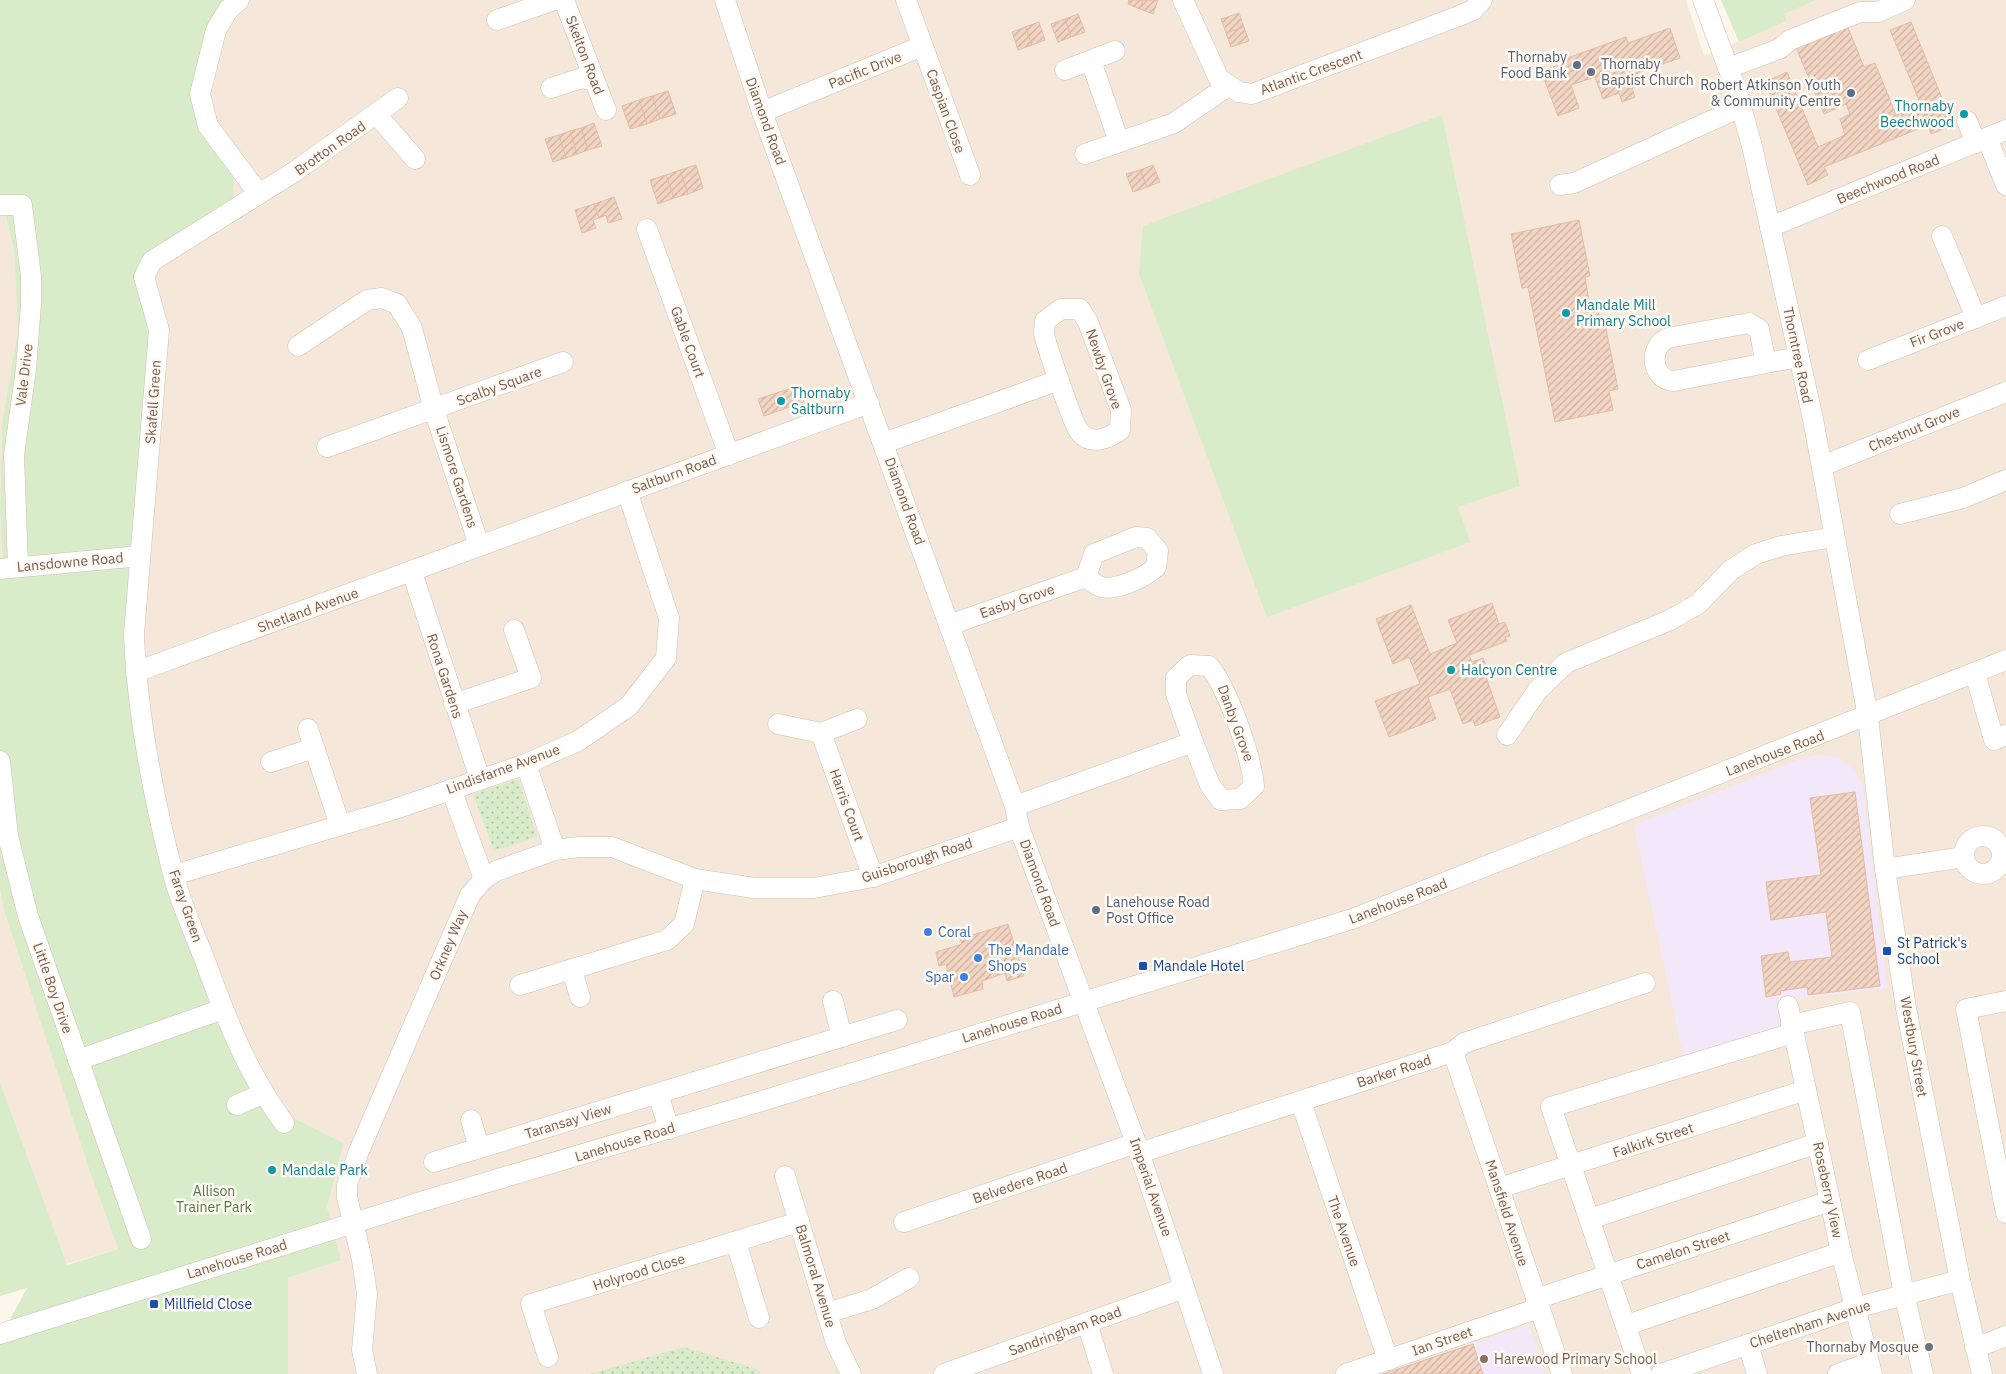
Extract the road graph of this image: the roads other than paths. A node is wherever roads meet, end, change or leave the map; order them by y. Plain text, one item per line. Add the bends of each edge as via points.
1 (239, 0) edge
2 (554, 0) edge
3 (564, 0) edge
4 (725, 0) edge
5 (906, 0) edge
6 (1183, 0) edge
7 (1482, 0) edge
8 (1704, 0) edge
9 (1905, 0) edge
10 (497, 20) dead end
11 (922, 46) junction
12 (1115, 51) dead end
13 (1090, 61) junction
14 (1728, 68) junction
15 (1065, 70) dead end
16 (594, 80) junction
17 (1228, 86) junction
18 (551, 88) dead end
19 (398, 98) dead end
20 (1741, 107) junction
21 (606, 110) dead end
22 (762, 112) junction
23 (377, 115) junction
24 (1967, 121) dead end
25 (2006, 130) edge
26 (1981, 140) junction
27 (1119, 142) junction
28 (1085, 154) dead end
29 (415, 159) dead end
30 (970, 175) dead end
31 (1560, 185) dead end
32 (2006, 185) edge
33 (259, 194) junction
34 (0, 205) edge
35 (1770, 227) junction
36 (647, 228) dead end
37 (1942, 236) dead end
38 (2006, 306) edge
39 (1976, 318) junction
40 (298, 346) dead end
41 (1799, 357) junction
42 (1868, 360) dead end
43 (563, 362) dead end
44 (1766, 363) junction
45 (1060, 380) junction
46 (2006, 392) edge
47 (869, 403) junction
48 (434, 410) junction
49 (884, 443) junction
50 (326, 447) dead end
51 (729, 455) junction
52 (1822, 466) junction
53 (2006, 480) edge
54 (627, 491) junction
55 (1900, 514) dead end
56 (1834, 537) junction
57 (479, 545) junction
58 (140, 556) junction
59 (9, 568) edge
60 (412, 572) junction
61 (1086, 577) dead end
62 (949, 625) junction
63 (514, 630) dead end
64 (2006, 660) edge
65 (136, 672) junction
66 (1975, 673) junction
67 (454, 704) junction
68 (1868, 717) junction
69 (856, 719) dead end
70 (778, 724) dead end
71 (308, 729) dead end
72 (820, 732) junction
73 (1507, 735) dead end
74 (2006, 735) edge
75 (1193, 742) junction
76 (314, 748) junction
77 (0, 762) edge
78 (271, 762) dead end
79 (526, 764) junction
80 (480, 779) junction
81 (451, 789) junction
82 (1016, 806) junction
83 (340, 825) junction
84 (1019, 827) junction
85 (555, 850) junction
86 (1964, 858) dead end
87 (1885, 869) junction
88 (174, 876) junction
89 (873, 877) junction
90 (484, 878) junction
91 (695, 879) junction
92 (572, 970) junction
93 (1645, 983) dead end
94 (520, 985) dead end
95 (580, 997) dead end
96 (2006, 1000) edge
97 (833, 1002) dead end
98 (1085, 1002) junction
99 (223, 1008) junction
100 (897, 1020) dead end
101 (1791, 1021) junction
102 (842, 1036) junction
103 (1453, 1052) junction
104 (78, 1060) junction
105 (1806, 1090) junction
106 (262, 1094) junction
107 (658, 1094) junction
108 (1301, 1102) junction
109 (237, 1105) dead end
110 (471, 1120) dead end
111 (284, 1123) dead end
112 (669, 1129) junction
113 (1818, 1143) junction
114 (479, 1148) junction
115 (1138, 1148) junction
116 (434, 1162) dead end
117 (1572, 1166) junction
118 (785, 1176) dead end
119 (1499, 1188) junction
120 (1830, 1201) junction
121 (2006, 1213) edge
122 (1590, 1220) junction
123 (800, 1222) junction
124 (904, 1222) dead end
125 (354, 1224) junction
126 (141, 1239) dead end
127 (736, 1242) junction
128 (1841, 1252) junction
129 (1608, 1275) junction
130 (909, 1278) dead end
131 (1960, 1280) junction
132 (1184, 1288) junction
133 (1904, 1294) junction
134 (1537, 1304) junction
135 (1855, 1308) junction
136 (827, 1313) junction
137 (759, 1318) dead end
138 (1087, 1323) junction
139 (1627, 1325) junction
140 (0, 1334) edge
141 (2006, 1336) edge
142 (1748, 1344) junction
143 (1975, 1348) junction
144 (548, 1357) dead end
145 (1388, 1360) junction
146 (1871, 1369) edge
147 (367, 1374) edge
148 (851, 1374) edge
149 (944, 1374) edge
150 (1104, 1374) edge
151 (1213, 1374) edge
152 (1346, 1374) edge
153 (1562, 1374) edge
154 (1642, 1374) edge
155 (1661, 1374) edge
156 (1757, 1374) edge
157 (1838, 1374) edge
158 (1923, 1374) edge
159 (1982, 1374) edge

1 - 33 street via 228,10 216,30 200,94 208,126
2 - 10 street
3 - 16 street, Skelton Road
4 - 22 street, Diamond Road
5 - 11 street
6 - 17 street via 1219,79
7 - 17 street, Atlantic Crescent via 1473,10 1459,16 1267,90 1252,94
8 - 14 street, Thorntree Road
9 - 14 street via 1878,12 1860,12
11 - 22 street, Pacific Drive
11 - 30 street, Caspian Close
12 - 13 street
13 - 15 street
13 - 27 street
14 - 20 street, Thorntree Road
16 - 18 street via 582,78
16 - 21 street, Skelton Road
17 - 27 street via 1174,123
19 - 23 street, Brotton Road
20 - 31 street via 1574,183
20 - 35 street, Thorntree Road
22 - 47 street, Diamond Road
23 - 29 street
23 - 33 street, Brotton Road
24 - 26 street
25 - 26 street, Beechwood Road
26 - 32 street
26 - 35 street, Beechwood Road
27 - 28 street
33 - 58 street, Skafell Green via 152,261 144,277 158,330
34 - 59 street, Vale Drive via 22,205 31,276 27,360 14,455
35 - 41 street, Thorntree Road
36 - 51 street, Gable Court
37 - 39 street
38 - 39 street, Fir Grove
39 - 42 street, Fir Grove
40 - 48 street via 367,300 382,298 396,304 412,328
41 - 44 street
41 - 52 street, Thorntree Road
43 - 48 street, Scalby Square
44 - 44 street via 1666,380 1660,376 1656,346 1668,338 1749,323 1758,329
45 - 45 street, Newby Grove via 1044,333 1045,321 1060,309 1080,309 1088,322 1121,410 1120,430 1107,440 1092,439 1079,432
45 - 49 street
46 - 52 street, Chestnut Grove
47 - 49 street, Diamond Road
47 - 51 street, Saltburn Road
48 - 50 street, Scalby Square
48 - 57 street, Lismore Gardens
49 - 62 street, Diamond Road
51 - 54 street, Saltburn Road
52 - 56 street, Thorntree Road
53 - 55 street via 1963,498
54 - 57 street, Saltburn Road
54 - 79 street, Lindisfarne Avenue via 669,618 666,658 629,706 578,741
56 - 68 street, Thorntree Road
56 - 73 street via 1756,554 1731,570 1698,604 1670,620 1566,663 1537,691
57 - 60 street, Shetland Avenue
58 - 59 street, Lansdowne Road
58 - 65 street, Skafell Green via 134,634
60 - 65 street, Shetland Avenue
60 - 67 street, Rona Gardens
61 - 62 street, Easby Grove
62 - 82 street, Diamond Road
63 - 67 street via 531,678
64 - 66 street, Lanehouse Road
65 - 88 street, Faray Green via 144,733
66 - 68 street, Lanehouse Road
66 - 74 street via 1994,740
67 - 80 street, Rona Gardens
68 - 87 street, Westbury Street
68 - 98 street, Lanehouse Road via 1355,918
69 - 72 street
70 - 72 street
71 - 76 street
72 - 89 street, Harris Court
75 - 75 street, Danby Grove via 1176,694 1176,678 1190,665 1209,666 1219,678 1252,768 1254,786 1240,799 1222,800 1210,785
75 - 82 street
76 - 78 street
76 - 83 street
77 - 104 street, Little Boy Drive via 8,836 20,888
79 - 80 street, Lindisfarne Avenue
79 - 85 street
80 - 81 street, Lindisfarne Avenue
81 - 83 street, Lindisfarne Avenue
81 - 90 street
82 - 84 street, Diamond Road
83 - 88 street, Lindisfarne Avenue
84 - 89 street, Guisborough Road
84 - 98 street, Diamond Road
85 - 90 street, Orkney Way
85 - 91 street, Orkney Way via 579,846 612,847
86 - 87 street
87 - 131 street, Westbury Street via 1908,1017
88 - 99 street, Faray Green
89 - 91 street, Guisborough Road via 814,888 754,888
90 - 125 street, Orkney Way via 470,895 359,1151 347,1186
91 - 92 street via 684,924 667,940
92 - 94 street
92 - 95 street
93 - 103 street, Barker Road via 1464,1043
96 - 121 street via 1966,1009
97 - 102 street
98 - 112 street, Lanehouse Road
98 - 115 street, Imperial Avenue
99 - 104 street
99 - 106 street, Faray Green
100 - 102 street, Taransay View
101 - 105 street, Roseberry View
101 - 117 street via 1551,1107
101 - 133 street via 1850,1012
102 - 107 street, Taransay View
103 - 108 street, Barker Road
103 - 119 street, Mansfield Avenue
104 - 126 street, Little Boy Drive via 139,1206
105 - 113 street, Roseberry View
105 - 117 street, Falkirk Street
106 - 109 street
106 - 111 street, Faray Green
107 - 112 street
107 - 114 street, Taransay View
108 - 115 street, Barker Road
108 - 145 street, The Avenue
110 - 114 street
112 - 125 street, Lanehouse Road
113 - 120 street, Roseberry View
113 - 122 street
114 - 116 street, Taransay View
115 - 124 street, Belvedere Road
115 - 132 street, Imperial Avenue
117 - 119 street, Falkirk Street
117 - 122 street
118 - 123 street, Balmoral Avenue
119 - 134 street, Mansfield Avenue
120 - 128 street, Roseberry View
120 - 129 street, Camelon Street
122 - 129 street
123 - 127 street, Holyrood Close
123 - 136 street, Balmoral Avenue
125 - 140 street, Lanehouse Road
125 - 147 street via 367,1294 362,1350
127 - 137 street
127 - 144 street, Holyrood Close via 532,1304
128 - 135 street, Roseberry View
128 - 139 street
129 - 134 street, Camelon Street
129 - 139 street
130 - 136 street via 872,1299
131 - 133 street, Cheltenham Avenue
131 - 143 street, Westbury Street
132 - 138 street, Sandringham Road
132 - 151 street, Imperial Avenue
133 - 135 street, Cheltenham Avenue
133 - 158 street
134 - 145 street, Ian Street
134 - 153 street, Mansfield Avenue
135 - 142 street, Cheltenham Avenue
135 - 146 street, Roseberry View
136 - 148 street, Balmoral Avenue via 836,1343
138 - 149 street, Sandringham Road
138 - 150 street
139 - 154 street
141 - 143 street
142 - 155 street, Cheltenham Avenue
142 - 156 street
143 - 159 street, Westbury Street
145 - 152 street, Ian Street
146 - 157 street

